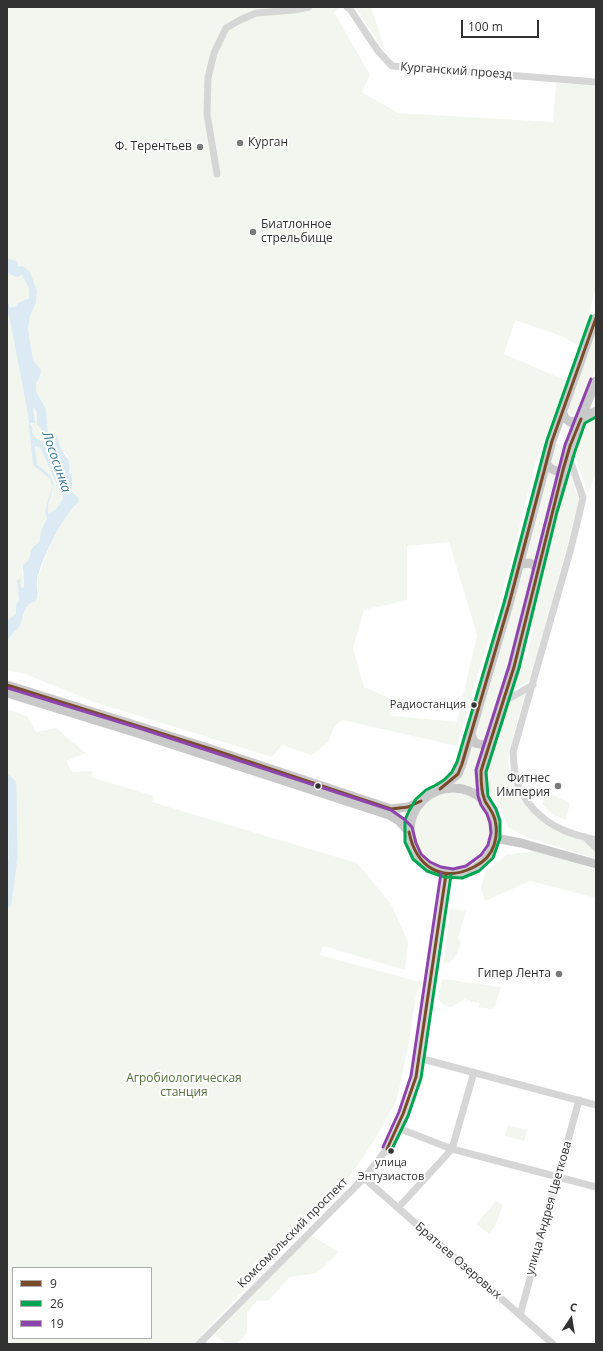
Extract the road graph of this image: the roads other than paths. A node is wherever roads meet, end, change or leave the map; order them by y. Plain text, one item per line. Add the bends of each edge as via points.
1 (309, 7) edge
2 (347, 7) edge
3 (596, 82) edge
4 (217, 174) dead end
5 (596, 318) edge
6 (596, 381) edge
7 (562, 411) junction
8 (596, 411) edge
9 (581, 419) junction
10 (568, 454) junction
11 (546, 463) junction
12 (563, 470) junction
13 (520, 564) junction
14 (538, 568) junction
15 (7, 685) edge
16 (533, 685) junction
17 (7, 693) edge
18 (503, 702) junction
19 (70, 708) junction
20 (471, 735) junction
21 (490, 742) junction
22 (210, 753) junction
23 (440, 789) junction
24 (421, 801) junction
25 (485, 801) junction
26 (409, 832) junction
27 (585, 837) junction
28 (495, 838) junction
29 (596, 840) edge
30 (596, 848) edge
31 (596, 864) edge
32 (446, 874) junction
33 (419, 1058) junction
34 (474, 1072) junction
35 (579, 1100) junction
36 (596, 1105) edge
37 (398, 1128) junction
38 (452, 1149) junction
39 (558, 1177) junction
40 (364, 1178) junction
41 (596, 1186) edge
42 (398, 1208) junction
43 (520, 1315) junction
44 (199, 1344) edge
45 (553, 1344) edge

1 - 4 street via 256,13 226,28 214,53 208,78 207,114
2 - 3 street, Курганский проезд via 378,51 392,66
5 - 7 main road
6 - 9 main road
7 - 9 main road via 570,422
7 - 11 main road
8 - 9 main road
9 - 10 main road
10 - 12 main road
10 - 16 street via 583,498
11 - 12 main road via 550,469
11 - 13 main road
12 - 14 main road
13 - 14 main road via 530,563
13 - 20 main road
14 - 18 main road
15 - 19 main road
16 - 18 street
16 - 27 street via 513,752 516,779 526,800 544,819 564,831
17 - 19 main road
18 - 21 main road
19 - 22 main road
20 - 21 main road via 475,743 483,746
20 - 23 main road via 458,774
21 - 25 main road via 481,771
22 - 24 main road via 391,809 408,807
22 - 26 main road via 389,815
23 - 24 main road
23 - 25 main road via 465,790
24 - 26 main road via 410,820
25 - 28 main road via 493,814
26 - 32 main road via 411,844 420,860 433,870
27 - 29 street
27 - 30 street
28 - 31 main road
28 - 32 main road via 492,850 484,861 470,871
32 - 33 street, Комсомольский проспект
33 - 34 street
33 - 37 street, Комсомольский проспект via 411,1096
34 - 35 street
34 - 38 street
35 - 36 street
35 - 39 street, улица Андрея Цветкова
37 - 38 street
37 - 40 street, Комсомольский проспект via 387,1148
38 - 39 street
38 - 42 street
39 - 41 street
39 - 43 street, улица Андрея Цветкова
40 - 42 street, Братьев Озеровых
40 - 44 street, Комсомольский проспект
42 - 43 street, Братьев Озеровых
43 - 45 street, Братьев Озеровых

